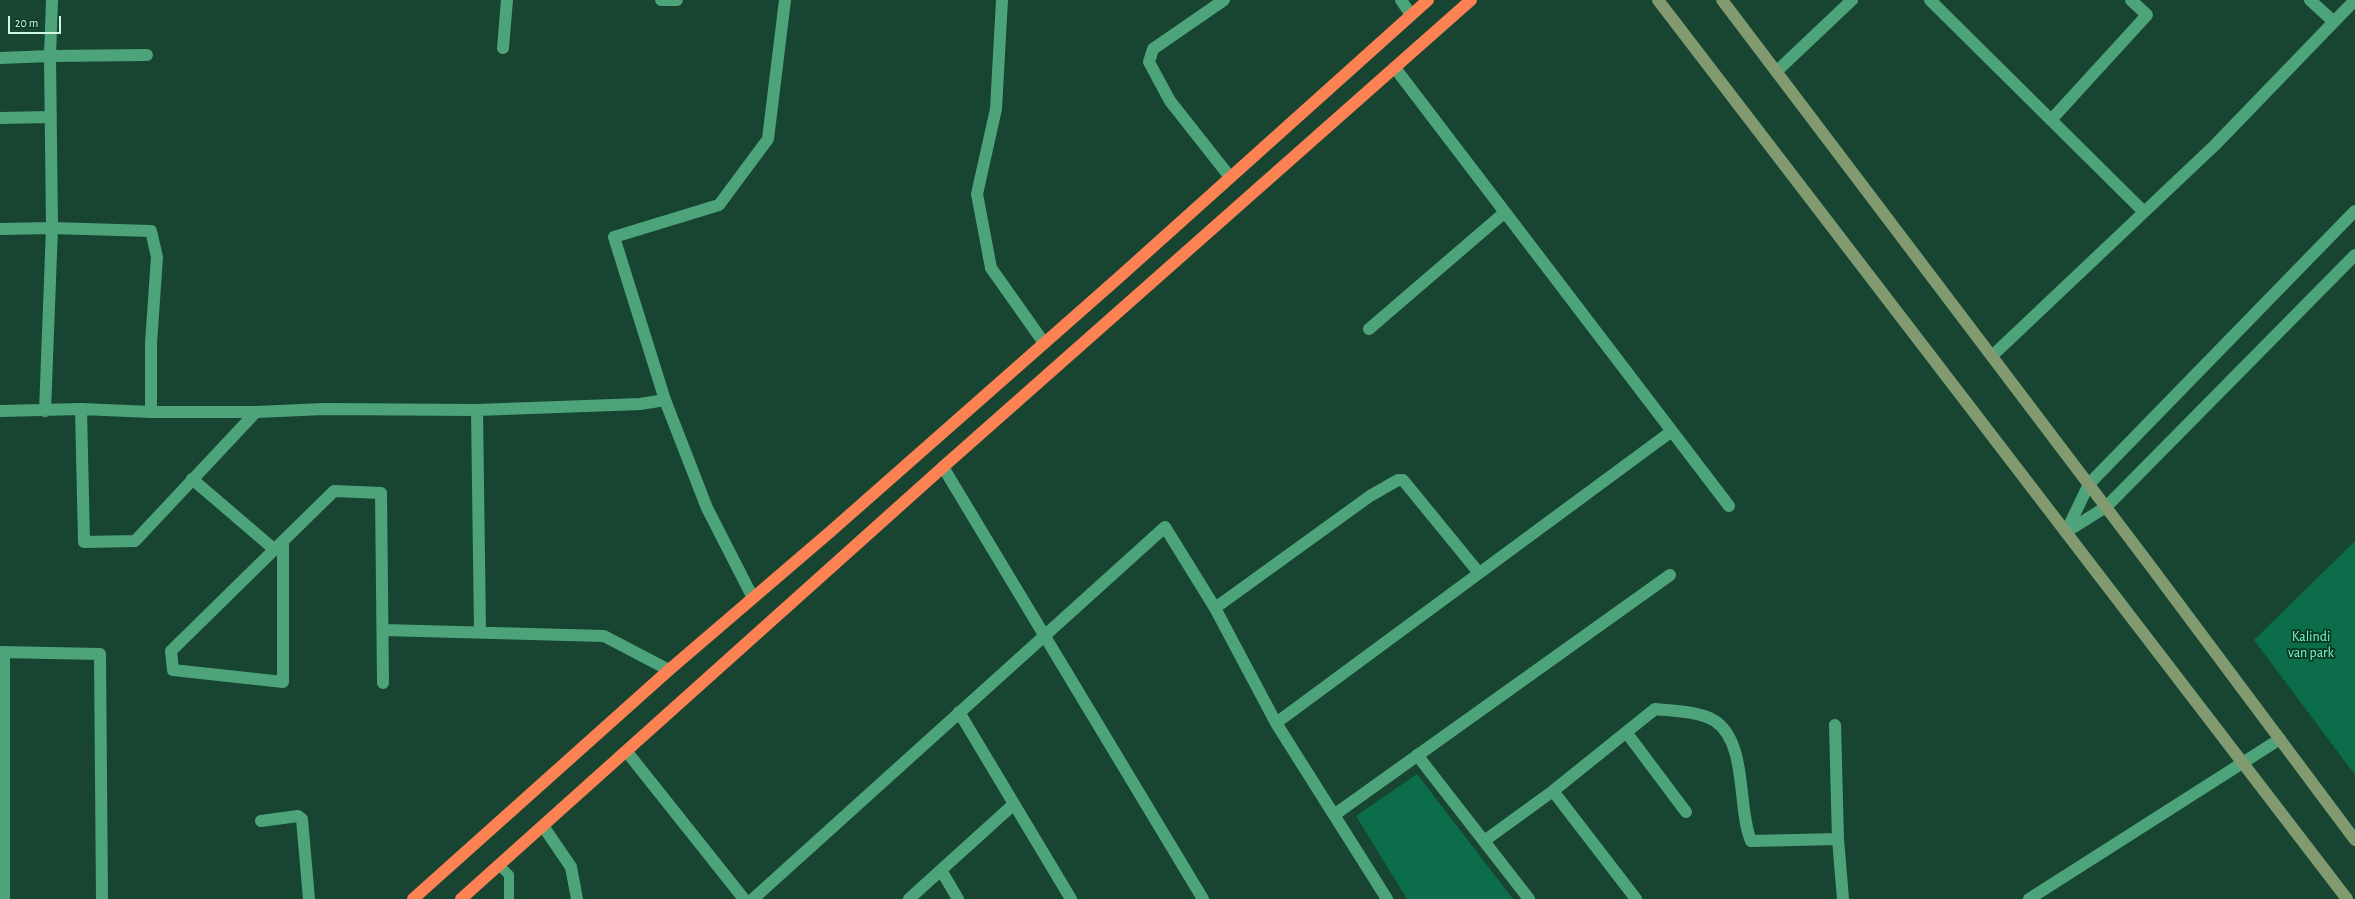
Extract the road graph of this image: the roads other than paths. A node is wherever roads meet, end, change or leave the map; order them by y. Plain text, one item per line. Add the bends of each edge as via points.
1 (52, 0) edge
2 (508, 0) edge
3 (661, 0) edge
4 (677, 0) edge
5 (785, 0) edge
6 (1002, 0) edge
7 (1224, 0) edge
8 (1401, 0) edge
9 (1428, 0) edge
10 (1471, 0) edge
11 (1658, 0) edge
12 (1722, 0) edge
13 (1852, 0) edge
14 (1930, 0) edge
15 (2131, 0) edge
16 (2310, 0) edge
17 (2355, 0) edge
18 (1411, 15) junction
19 (2334, 22) junction
20 (503, 48) dead end
21 (147, 55) dead end
22 (50, 56) junction
23 (0, 58) edge
24 (1395, 68) junction
25 (1777, 71) junction
26 (51, 117) junction
27 (0, 118) edge
28 (2051, 120) junction
29 (1230, 178) junction
30 (2144, 212) junction
31 (1504, 213) junction
32 (2352, 219) edge
33 (52, 228) junction
34 (0, 229) edge
35 (2355, 255) edge
36 (1369, 329) dead end
37 (1044, 343) junction
38 (1992, 356) junction
39 (665, 400) junction
40 (81, 409) junction
41 (477, 410) junction
42 (0, 411) edge
43 (45, 411) junction
44 (151, 412) junction
45 (256, 412) junction
46 (1672, 431) junction
47 (943, 467) junction
48 (192, 479) junction
49 (2089, 484) junction
50 (1729, 506) dead end
51 (2106, 507) junction
52 (2066, 532) junction
53 (279, 546) junction
54 (1479, 573) junction
55 (1670, 575) dead end
56 (753, 598) junction
57 (1215, 608) junction
58 (384, 630) junction
59 (480, 632) junction
60 (1044, 636) junction
61 (2, 652) edge
62 (669, 670) junction
63 (383, 683) dead end
64 (959, 712) junction
65 (1276, 723) junction
66 (1835, 725) dead end
67 (1626, 732) junction
68 (2280, 739) junction
69 (627, 752) junction
70 (1417, 755) junction
71 (2243, 763) junction
72 (1553, 791) junction
73 (1014, 804) junction
74 (1686, 812) dead end
75 (1334, 815) junction
76 (261, 821) dead end
77 (543, 826) junction
78 (1838, 839) junction
79 (2355, 840) edge
80 (1484, 841) junction
81 (499, 865) junction
82 (941, 870) junction
83 (4, 899) edge
84 (102, 899) edge
85 (309, 899) edge
86 (413, 899) edge
87 (461, 899) edge
88 (509, 899) edge
89 (577, 899) edge
90 (744, 899) edge
91 (753, 899) edge
92 (909, 899) edge
93 (958, 899) edge
94 (1071, 899) edge
95 (1203, 899) edge
96 (1387, 899) edge
97 (1529, 899) edge
98 (1636, 899) edge
99 (1843, 899) edge
100 (2029, 899) edge
101 (2347, 899) edge

1 - 22 street
2 - 20 street
3 - 4 street
5 - 39 street via 768,139 719,205 614,237
6 - 37 street via 996,109 977,194 991,268
7 - 29 street via 1153,49 1149,62 1170,101
8 - 18 street
9 - 18 highway
10 - 24 highway
11 - 52 street
12 - 25 street
13 - 25 street
14 - 28 street
15 - 28 street via 2148,15
16 - 19 street
17 - 19 street
18 - 29 highway
19 - 30 street via 2215,145
21 - 22 street
22 - 23 street
22 - 26 street
24 - 31 street
24 - 47 highway
25 - 38 street
26 - 27 street
26 - 33 street
28 - 30 street
29 - 37 highway
30 - 38 street
31 - 36 street
31 - 46 street
32 - 49 street
33 - 34 street
33 - 43 street
33 - 44 street via 151,231 157,258 151,343
35 - 51 street
37 - 56 highway
38 - 49 street
39 - 41 street via 640,404
39 - 56 street via 707,508
40 - 43 street
40 - 44 street
40 - 48 street via 84,542 135,541
41 - 45 street via 324,409
41 - 59 street
42 - 43 street
44 - 45 street
45 - 48 street
46 - 50 street
46 - 54 street
47 - 60 street
47 - 69 highway
48 - 53 street
49 - 51 street
49 - 52 street
51 - 52 street
51 - 68 street
52 - 71 street
53 - 53 street via 171,651 173,670 283,682
53 - 58 street via 334,491 382,493
54 - 57 street via 1415,493 1403,480 1398,480 1370,496
54 - 65 street
55 - 70 street
56 - 62 highway
57 - 60 street via 1165,527
57 - 65 street
58 - 59 street
58 - 63 street
59 - 62 street via 604,636
60 - 64 street
60 - 95 street
61 - 83 street
61 - 84 street via 100,654
62 - 86 highway
64 - 73 street
64 - 91 street
65 - 75 street
66 - 78 street
67 - 72 street
67 - 74 street
67 - 78 street via 1655,709 1699,715 1714,721 1725,731 1733,747 1751,842
68 - 71 street
68 - 79 street
69 - 77 highway
69 - 90 street
70 - 75 street
70 - 80 street
71 - 100 street
71 - 101 street
72 - 80 street
72 - 98 street
73 - 82 street
73 - 94 street
75 - 96 street
76 - 85 street via 298,816 302,819
77 - 81 highway
77 - 89 street via 572,868
78 - 99 street
80 - 97 street
81 - 87 highway
81 - 88 lane via 509,875
82 - 92 street
82 - 93 street

